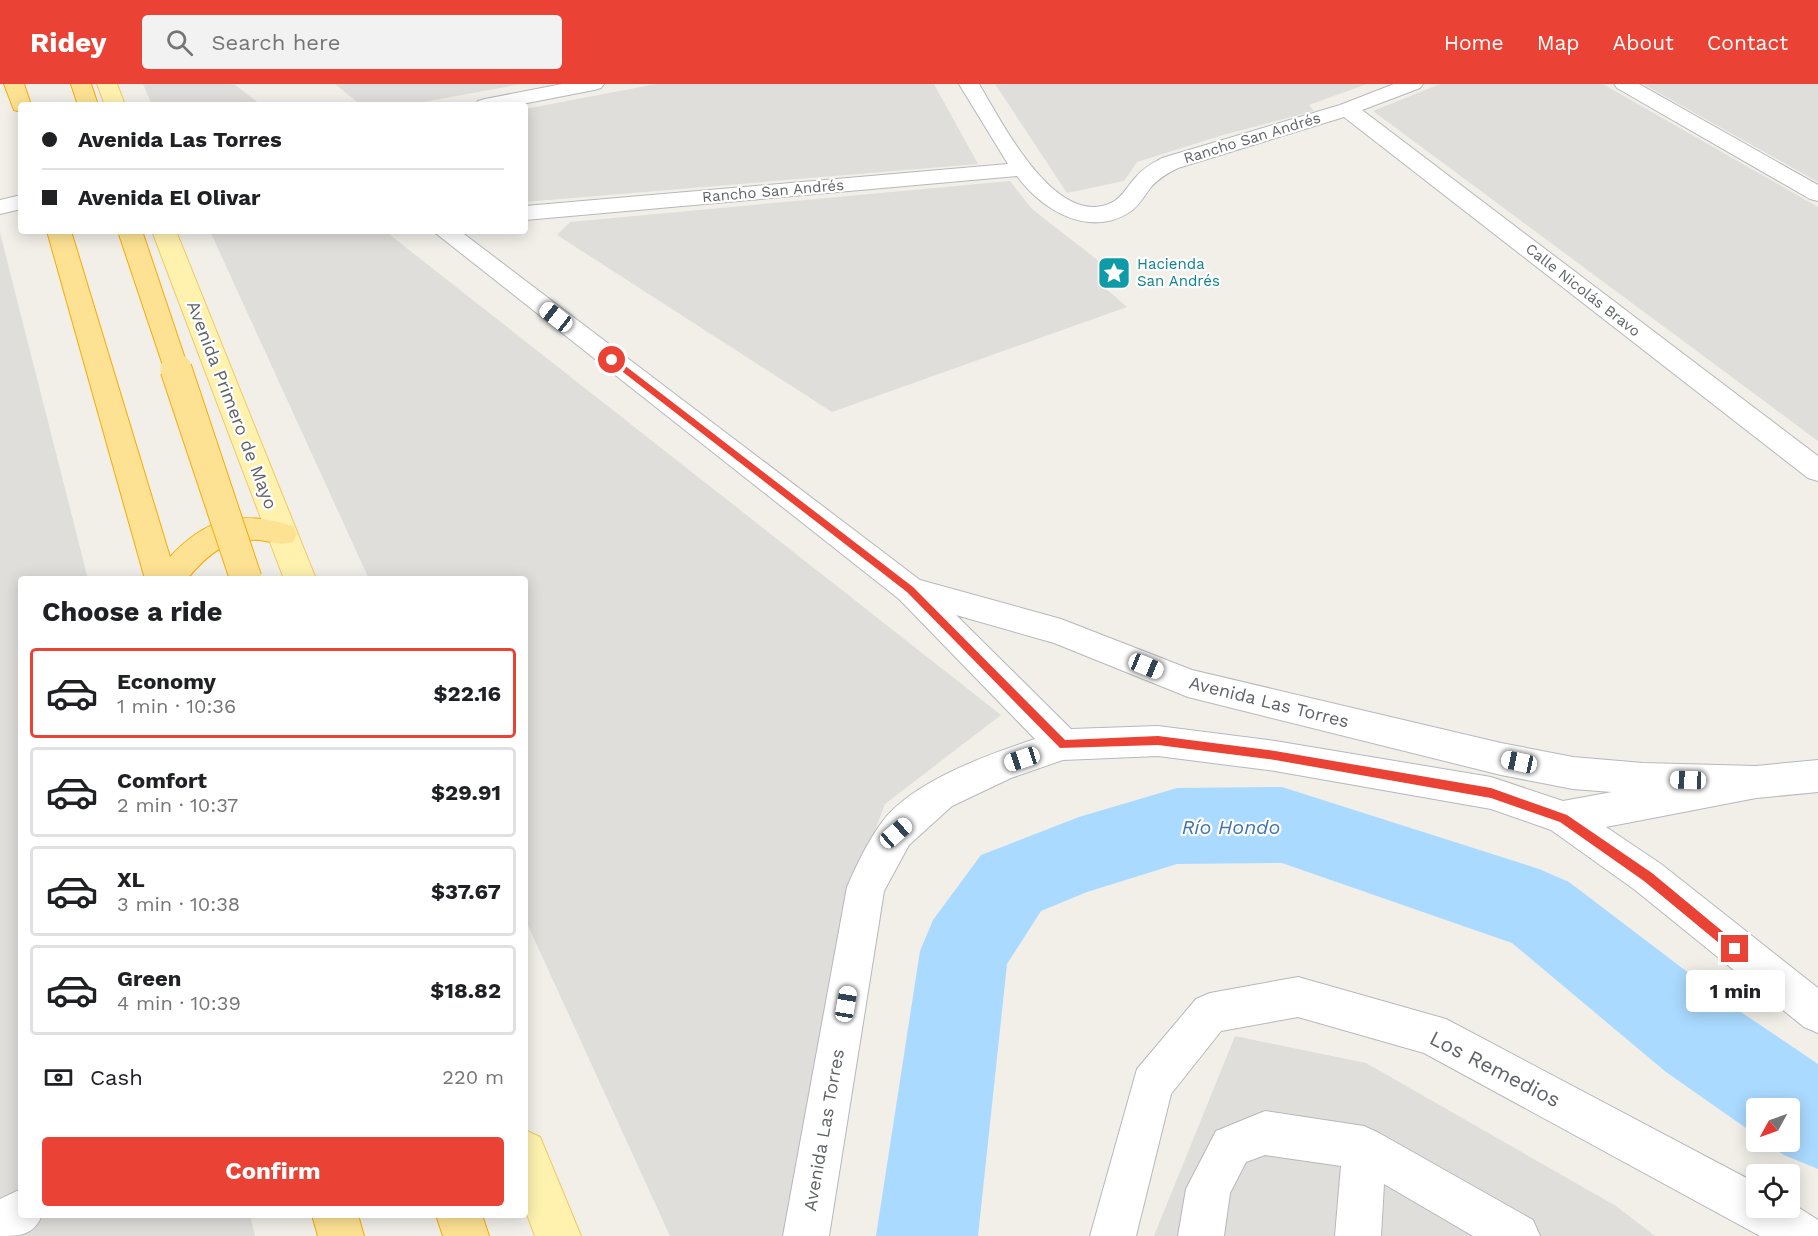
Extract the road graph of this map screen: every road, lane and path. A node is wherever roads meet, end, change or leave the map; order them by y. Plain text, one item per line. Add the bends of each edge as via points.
1 (14, 84) edge
2 (81, 84) edge
3 (107, 84) edge
4 (594, 84) edge
5 (969, 84) edge
6 (1413, 84) edge
7 (1624, 84) edge
8 (20, 102) edge
9 (87, 102) edge
10 (114, 102) edge
11 (501, 102) edge
12 (1347, 109) junction
13 (1022, 169) junction
14 (1818, 194) edge
15 (18, 203) edge
16 (0, 207) edge
17 (528, 213) edge
18 (60, 234) edge
19 (131, 234) edge
20 (165, 234) edge
21 (449, 234) edge
22 (1818, 471) edge
23 (282, 534) junction
24 (160, 576) edge
25 (172, 576) edge
26 (245, 576) edge
27 (299, 576) edge
28 (910, 590) junction
29 (1063, 745) junction
30 (1818, 776) edge
31 (1756, 782) junction
32 (1563, 819) junction
33 (1818, 1013) edge
34 (1364, 1148) junction
35 (528, 1160) edge
36 (1746, 1201) edge
37 (18, 1214) edge
38 (336, 1218) edge
39 (460, 1218) edge
40 (1774, 1218) edge
41 (0, 1223) edge
42 (1515, 1235) edge
43 (341, 1236) edge
44 (466, 1236) edge
45 (558, 1236) edge
46 (806, 1236) edge
47 (1113, 1236) edge
48 (1201, 1236) edge
49 (1358, 1236) edge
50 (1802, 1236) edge

1 - 8 highway
2 - 9 highway
3 - 10 main road
4 - 11 street
5 - 13 street
6 - 12 street, Rancho San Andrés
7 - 14 street
12 - 13 street, Rancho San Andrés via 1170,164 1153,172 1131,200 1105,214 1071,212 1053,203
12 - 22 street, Calle Nicolás Bravo
13 - 17 street, Rancho San Andrés
15 - 16 street
18 - 24 highway
19 - 26 highway, Avenida Primero de Mayo, bridge
20 - 23 main road, Avenida Primero de Mayo
21 - 28 street, Avenida Las Torres
23 - 25 highway via 259,527 241,527 217,535 194,549
23 - 27 main road, Avenida Primero de Mayo
28 - 29 street
28 - 31 street, Avenida Las Torres via 1061,632 1188,683 1501,759 1573,773
29 - 32 street, Avenida Las Torres via 1158,741 1275,756 1491,793
29 - 46 street, Avenida Las Torres via 1001,766 939,795 896,833 866,887
30 - 31 street
31 - 32 street
32 - 33 street, Avenida Las Torres via 1648,877
34 - 42 street
34 - 48 street via 1265,1133 1231,1146 1208,1189
34 - 49 street
35 - 45 main road
36 - 47 street, Los Remedios via 1431,1034 1298,997 1210,1013 1152,1084
37 - 41 street
38 - 43 highway
39 - 44 highway
40 - 50 street, Los Remedios

